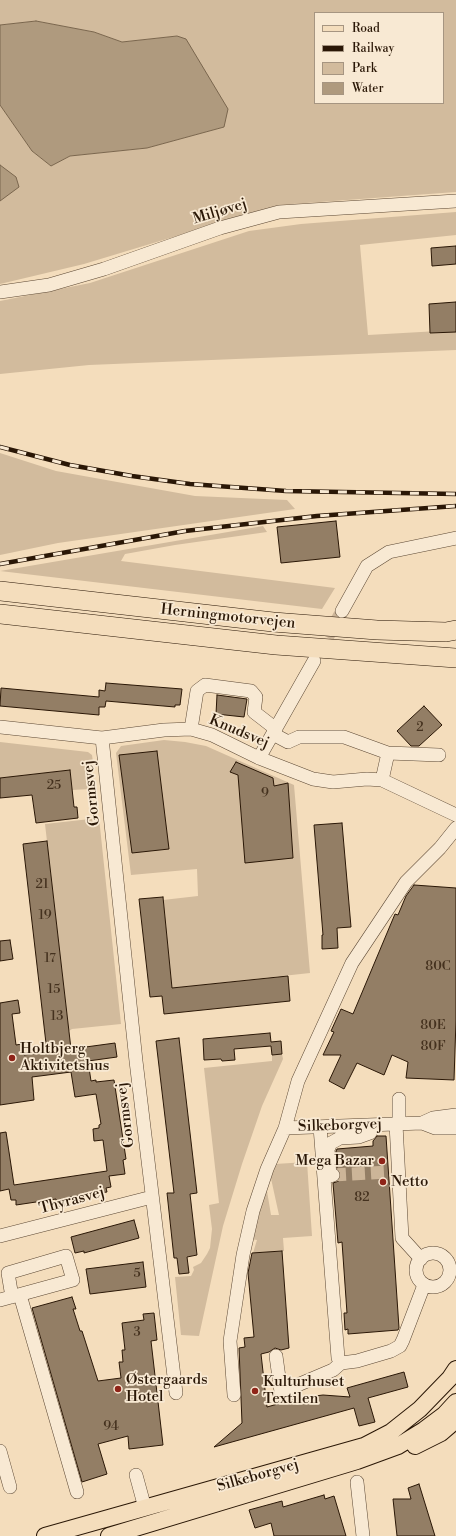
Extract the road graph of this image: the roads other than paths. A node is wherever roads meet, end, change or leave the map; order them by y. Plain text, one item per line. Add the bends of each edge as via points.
1 (456, 202) edge
2 (0, 292) edge
3 (456, 538) edge
4 (0, 591) edge
5 (342, 612) tunnel mouth
6 (0, 614) edge
7 (456, 630) edge
8 (456, 658) edge
9 (314, 661) tunnel mouth
10 (0, 727) edge
11 (191, 729) junction
12 (274, 732) junction
13 (102, 738) junction
14 (388, 753) junction
15 (440, 755) dead end
16 (259, 758) junction
17 (382, 780) junction
18 (456, 815) edge
19 (456, 828) edge
20 (399, 1099) dead end
21 (456, 1115) edge
22 (422, 1123) junction
23 (397, 1124) junction
24 (370, 1125) junction
25 (320, 1127) junction
26 (284, 1128) junction
27 (456, 1128) edge
28 (333, 1175) dead end
29 (152, 1197) junction
30 (0, 1236) edge
31 (421, 1259) junction
32 (424, 1285) junction
33 (11, 1297) edge
34 (276, 1356) dead end
35 (341, 1364) junction
36 (454, 1378) edge
37 (176, 1393) dead end
38 (234, 1395) dead end
39 (456, 1402) edge
40 (456, 1420) edge
41 (0, 1451) edge
42 (357, 1461) junction
43 (136, 1475) dead end
44 (357, 1482) dead end
45 (10, 1487) dead end
46 (77, 1492) dead end
47 (145, 1508) junction
48 (45, 1536) edge
49 (109, 1536) edge
50 (363, 1536) edge

1 - 2 street, Miljøvej via 279,212 220,228 77,277 49,285
3 - 5 street via 389,552 367,566
4 - 7 highway, Herningmotorvejen via 273,622 377,630
6 - 8 highway, Herningmotorvejen via 276,645
9 - 12 street
10 - 13 street, Knudsvej
11 - 12 street via 197,691 205,685 251,691 256,698 254,712
11 - 13 street, Knudsvej
11 - 16 street, Knudsvej via 212,735
12 - 14 street via 288,742 299,737 344,737
12 - 16 street
13 - 29 street, Gormsvej
14 - 15 street
14 - 17 street
16 - 17 street, Knudsvej via 313,779 333,782
17 - 18 street, Knudsvej
19 - 26 street via 406,882 352,963 298,1081
20 - 23 street, Silkeborgvej
21 - 22 street, Silkeborgvej via 433,1118
22 - 23 street, Silkeborgvej
22 - 27 street, Silkeborgvej via 435,1128
23 - 24 street, Silkeborgvej
23 - 31 street, Silkeborgvej via 393,1171 402,1238
24 - 25 street, Silkeborgvej
24 - 28 street via 370,1132 364,1135 340,1138 331,1143 328,1149 330,1176
25 - 26 street, Silkeborgvej
25 - 35 street via 332,1296 338,1358
26 - 38 street via 267,1169 243,1255 230,1341
29 - 30 street, Thyrasvej
29 - 37 street, Gormsvej
31 - 32 street via 416,1267
31 - 32 street via 436,1254 443,1256 450,1267 450,1274 443,1285
32 - 35 street via 400,1346 392,1351
33 - 33 street via 73,1280 66,1256 8,1273
33 - 46 street
34 - 35 street via 281,1392 333,1370
36 - 47 main road, Silkeborgvej via 391,1432 364,1446
39 - 42 main road, Silkeborgvej via 444,1415 398,1446
40 - 42 main road via 441,1433 422,1443 394,1454
41 - 45 street
42 - 49 main road, Silkeborgvej
43 - 47 street
44 - 50 street
47 - 48 main road, Silkeborgvej

